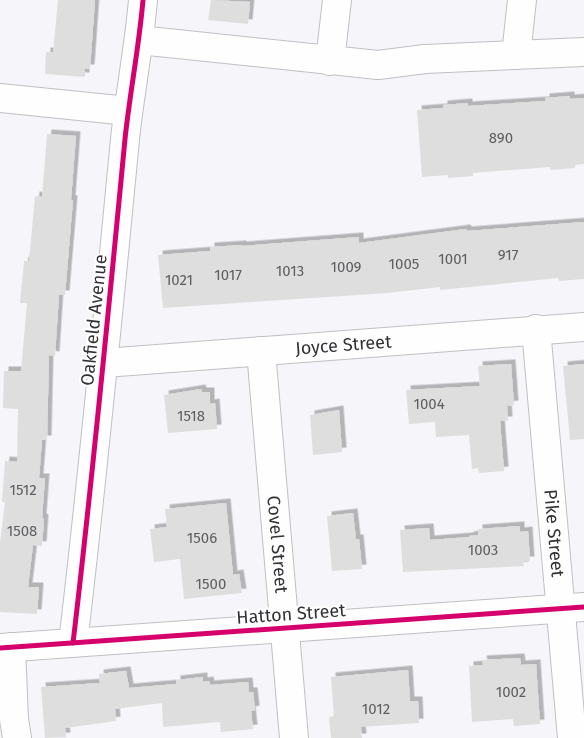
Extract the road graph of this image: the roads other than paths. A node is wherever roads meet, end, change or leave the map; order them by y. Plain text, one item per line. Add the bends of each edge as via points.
1 (143, 0) edge
2 (337, 0) edge
3 (522, 0) edge
4 (139, 40) junction
5 (584, 52) edge
6 (516, 55) junction
7 (330, 61) junction
8 (0, 98) edge
9 (128, 111) junction
10 (584, 326) edge
11 (536, 329) junction
12 (261, 351) junction
13 (104, 363) junction
14 (572, 608) edge
15 (285, 628) junction
16 (73, 643) junction
17 (6, 648) edge
18 (17, 738) edge
19 (294, 738) edge
20 (572, 738) edge

1 - 4 street, Oakfield Avenue
2 - 7 street
3 - 6 street
4 - 7 street
4 - 9 street, Oakfield Avenue
5 - 6 street
6 - 7 street via 425,59 378,65
8 - 9 street
9 - 13 street, Oakfield Avenue
10 - 11 street, Joyce Street
11 - 12 street, Joyce Street
11 - 14 street, Pike Street
12 - 13 street, Joyce Street
12 - 15 street, Covel Street
13 - 16 street, Oakfield Avenue
14 - 15 street, Hatton Street
14 - 20 street, Pike Street
15 - 16 street, Hatton Street
15 - 19 street, Covel Street
16 - 17 street, Hatton Street
17 - 18 street

